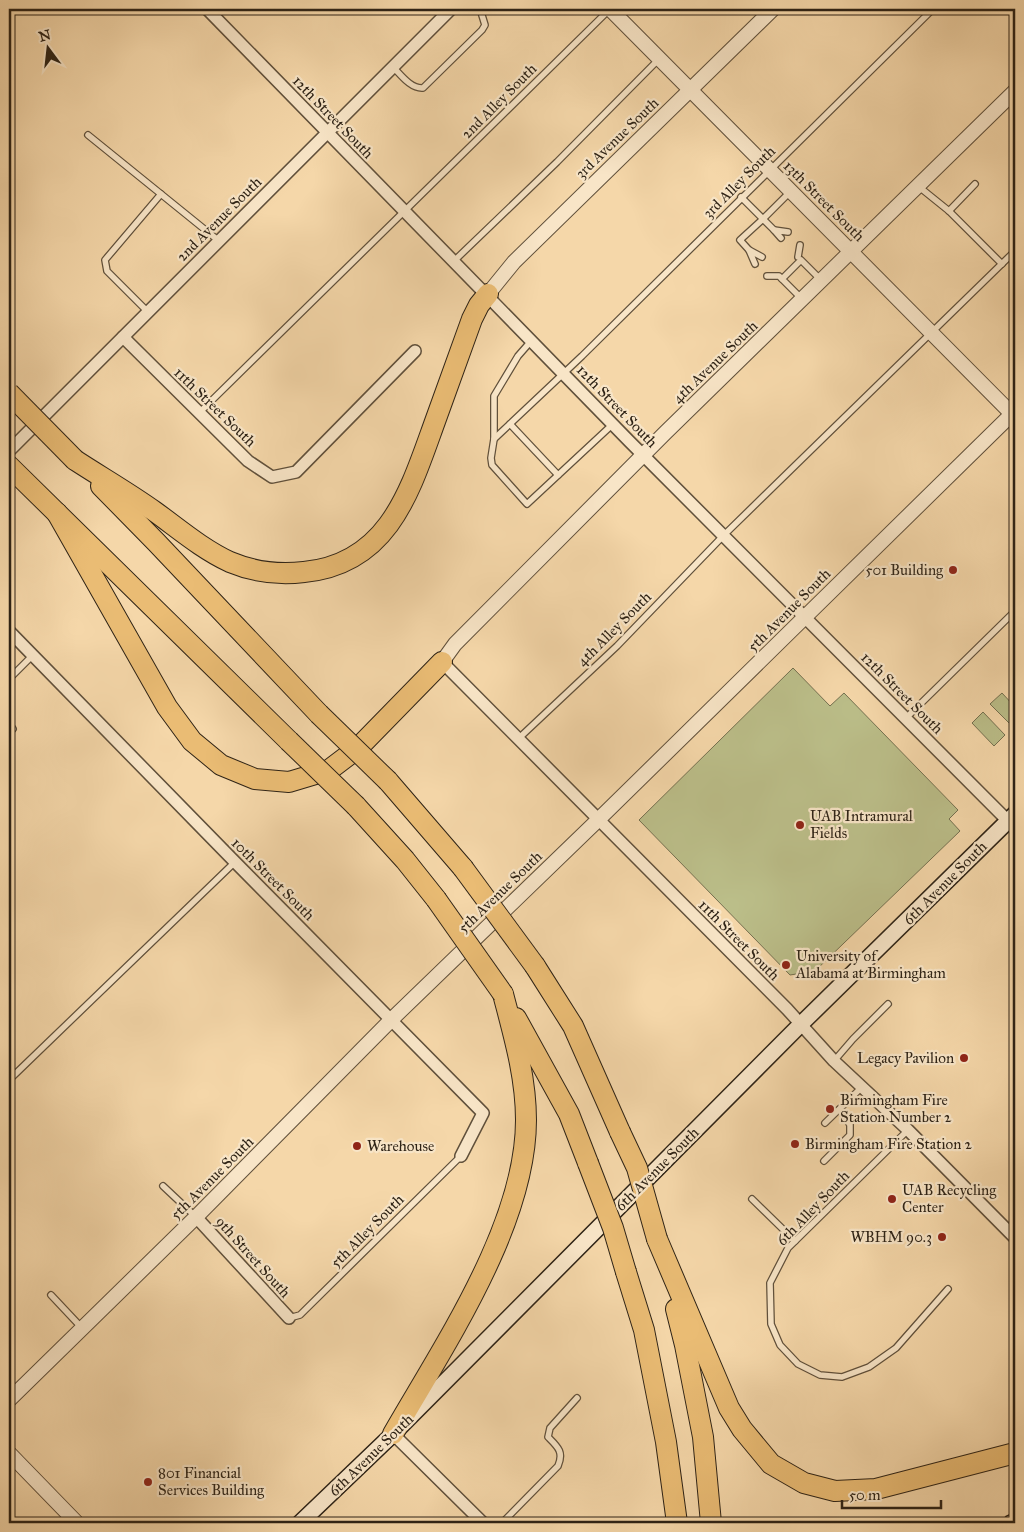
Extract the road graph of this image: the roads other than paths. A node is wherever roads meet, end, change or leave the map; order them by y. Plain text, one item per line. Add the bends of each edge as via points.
1 (207, 9) edge
2 (451, 9) edge
3 (478, 9) edge
4 (610, 9) edge
5 (772, 9) edge
6 (933, 9) edge
7 (660, 58) junction
8 (393, 68) junction
9 (691, 90) junction
10 (1015, 91) edge
11 (327, 133) junction
12 (88, 135) dead end
13 (770, 169) junction
14 (975, 184) dead end
15 (918, 186) junction
16 (791, 191) junction
17 (161, 194) junction
18 (741, 197) junction
19 (405, 211) junction
20 (950, 211) junction
21 (763, 219) junction
22 (774, 230) junction
23 (788, 232) dead end
24 (781, 238) dead end
25 (219, 241) junction
26 (800, 245) dead end
27 (749, 250) junction
28 (793, 251) dead end
29 (1015, 251) edge
30 (852, 252) junction
31 (762, 257) dead end
32 (800, 258) junction
33 (454, 261) junction
34 (755, 264) dead end
35 (1002, 264) junction
36 (774, 270) dead end
37 (767, 276) dead end
38 (780, 278) junction
39 (822, 281) junction
40 (488, 294) junction
41 (802, 300) junction
42 (148, 312) junction
43 (932, 333) junction
44 (123, 337) junction
45 (532, 340) junction
46 (415, 351) dead end
47 (563, 372) junction
48 (9, 393) edge
49 (199, 412) junction
50 (1014, 414) edge
51 (510, 424) junction
52 (613, 424) junction
53 (494, 439) junction
54 (9, 451) edge
55 (643, 454) junction
56 (74, 460) junction
57 (9, 466) edge
58 (558, 475) junction
59 (57, 513) junction
60 (724, 535) junction
61 (1015, 611) edge
62 (805, 617) junction
63 (9, 631) edge
64 (33, 655) junction
65 (442, 662) junction
66 (9, 679) edge
67 (906, 718) junction
68 (9, 723) edge
69 (9, 733) edge
70 (518, 739) junction
71 (1012, 817) edge
72 (599, 820) junction
73 (235, 862) junction
74 (503, 994) junction
75 (888, 1004) dead end
76 (391, 1020) junction
77 (800, 1024) junction
78 (834, 1061) junction
79 (9, 1080) edge
80 (862, 1088) junction
81 (840, 1109) junction
82 (825, 1122) dead end
83 (908, 1130) junction
84 (460, 1156) joint
85 (824, 1161) dead end
86 (164, 1186) dead end
87 (752, 1199) dead end
88 (196, 1217) junction
89 (1015, 1238) edge
90 (658, 1239) junction
91 (795, 1241) junction
92 (948, 1289) dead end
93 (51, 1295) dead end
94 (289, 1318) joint
95 (82, 1328) junction
96 (577, 1398) dead end
97 (9, 1400) edge
98 (393, 1434) junction
99 (9, 1453) edge
100 (1015, 1453) edge
101 (71, 1520) edge
102 (1015, 1522) edge
103 (300, 1523) edge
104 (483, 1523) edge
105 (502, 1523) edge
106 (676, 1523) edge
107 (711, 1523) edge
108 (1011, 1523) edge

1 - 11 street, 12th Street South
2 - 8 street, 2nd Avenue South
3 - 8 lane via 485,25 482,30 423,88 413,86
4 - 7 street, 13th Street South
4 - 19 lane, 2nd Alley South
5 - 9 street, 3rd Avenue South
6 - 13 lane, 3rd Alley South
7 - 9 street, 13th Street South
7 - 33 lane
8 - 11 street, 2nd Avenue South
9 - 13 street, 13th Street South
9 - 40 street, 3rd Avenue South via 514,262
10 - 15 street, 4th Avenue South
11 - 19 street, 12th Street South
11 - 25 street, 2nd Avenue South
12 - 17 lane
13 - 16 street, 13th Street South
13 - 18 lane, 3rd Alley South
14 - 20 lane
15 - 20 lane
15 - 30 street, 4th Avenue South
16 - 21 lane
16 - 30 street, 13th Street South
17 - 25 lane
17 - 42 lane via 105,260 107,271
18 - 21 lane
18 - 47 lane, 3rd Alley South
19 - 33 street, 12th Street South
19 - 49 lane, 2nd Alley South
20 - 35 lane
21 - 22 lane
21 - 27 lane via 740,240
22 - 23 lane
22 - 24 lane
25 - 42 street, 2nd Avenue South
26 - 32 lane
27 - 31 lane
27 - 34 lane
28 - 32 lane
29 - 35 lane, 4th Alley South
30 - 39 street, 4th Avenue South
30 - 43 street, 13th Street South
32 - 38 lane
32 - 39 lane
33 - 40 street, 12th Street South
35 - 43 lane, 4th Alley South
36 - 38 lane
37 - 38 lane
38 - 41 lane
39 - 41 street, 4th Avenue South
40 - 45 street, 12th Street South
40 - 56 highway via 472,319 404,503 378,539 349,560 332,567 290,574 257,571 228,561
41 - 55 street, 4th Avenue South
42 - 44 street, 2nd Avenue South
43 - 50 street, 13th Street South
43 - 60 lane, 4th Alley South
44 - 49 street, 11th Street South
44 - 54 street, 2nd Avenue South
45 - 47 street, 12th Street South
45 - 53 lane via 518,356 494,396
46 - 49 street, 11th Street South via 296,472 272,477 248,461
47 - 51 lane, 3rd Alley South
47 - 52 street, 12th Street South
48 - 56 highway, bridge
50 - 62 street, 5th Avenue South
51 - 53 lane, 3rd Alley South
51 - 58 lane
52 - 55 street, 12th Street South
52 - 58 lane
53 - 58 lane via 492,465 528,504
55 - 60 street, 12th Street South
55 - 65 street, 4th Avenue South via 455,644
56 - 90 highway, bridge via 388,781 463,868 535,966 573,1026 636,1168
57 - 59 highway
59 - 65 highway via 166,707 192,741 221,765 255,779 288,782 329,770 358,748
59 - 74 highway, bridge via 356,806 405,860
60 - 62 street, 12th Street South
60 - 70 lane, 4th Alley South via 617,646
61 - 67 lane
62 - 67 street, 12th Street South
62 - 72 street, 5th Avenue South
63 - 64 street, 10th Street South
64 - 66 lane
64 - 73 street, 10th Street South
65 - 70 street, 11th Street South
67 - 71 street, 12th Street South
68 - 69 lane via 13,729
70 - 72 street, 11th Street South
71 - 77 main road, 6th Avenue South
72 - 76 street, 5th Avenue South
72 - 77 street, 11th Street South
73 - 76 street, 10th Street South
73 - 79 lane
74 - 98 highway via 523,1074 526,1121 522,1169 500,1239 464,1310
74 - 106 highway, bridge via 569,1114 613,1228 644,1330 666,1442
75 - 78 lane
76 - 84 street, 10th Street South via 483,1113
76 - 88 street, 5th Avenue South
77 - 78 street, 11th Street South
77 - 98 main road, 6th Avenue South
78 - 80 street, 11th Street South
80 - 81 lane
80 - 83 street, 11th Street South
81 - 82 lane
81 - 85 lane via 850,1125 850,1135
83 - 89 street, 11th Street South
83 - 91 lane, 6th Alley South
84 - 94 lane, 5th Alley South via 300,1315
86 - 88 lane
87 - 91 lane
88 - 94 street, 9th Street South
88 - 95 street, 5th Avenue South
90 - 100 highway via 729,1408 771,1464 804,1483 835,1491 876,1489
90 - 107 highway via 685,1345 703,1437
91 - 92 lane, 6th Alley South via 770,1283 771,1324 780,1345 798,1364 820,1375 842,1377 869,1367 896,1348
93 - 95 lane
95 - 97 street, 5th Avenue South
96 - 105 lane via 550,1428 548,1437 562,1458 558,1466
98 - 103 main road, 6th Avenue South
98 - 104 street
99 - 101 street
102 - 108 main road

